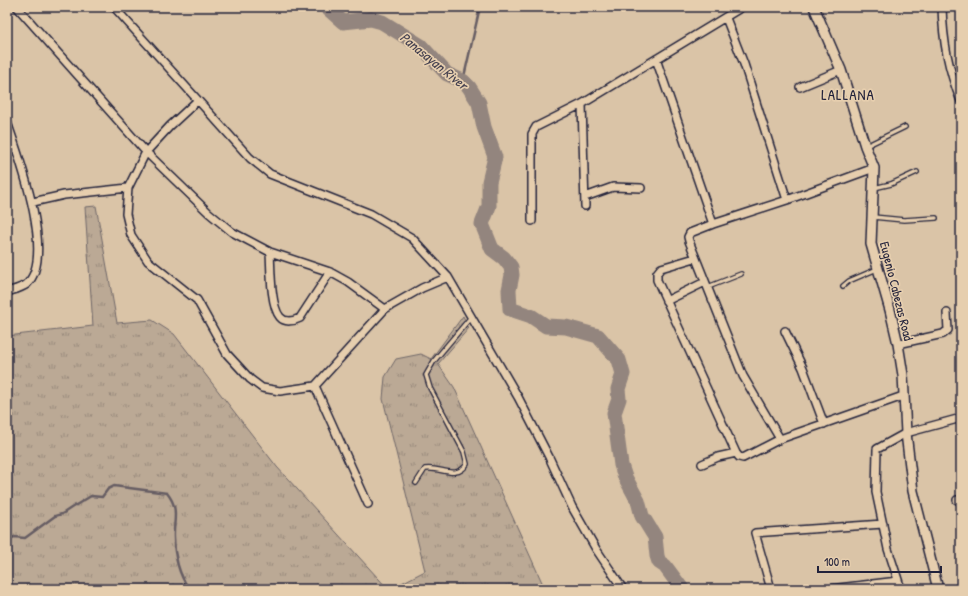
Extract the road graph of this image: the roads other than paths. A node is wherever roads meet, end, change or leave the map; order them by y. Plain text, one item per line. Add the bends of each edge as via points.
1 (17, 7) edge
2 (114, 7) edge
3 (742, 7) edge
4 (814, 7) edge
5 (942, 7) edge
6 (726, 18) junction
7 (656, 58) junction
8 (841, 70) junction
9 (800, 87) dead end
10 (197, 101) junction
11 (961, 101) edge
12 (582, 104) junction
13 (7, 122) edge
14 (905, 127) dead end
15 (865, 146) junction
16 (146, 152) junction
17 (874, 168) junction
18 (917, 172) dead end
19 (128, 188) junction
20 (641, 188) dead end
21 (873, 188) junction
22 (585, 197) junction
23 (787, 200) junction
24 (33, 202) junction
25 (585, 206) dead end
26 (872, 217) junction
27 (936, 218) dead end
28 (532, 221) dead end
29 (712, 224) junction
30 (270, 252) junction
31 (695, 258) junction
32 (877, 269) junction
33 (330, 272) junction
34 (741, 274) dead end
35 (448, 277) junction
36 (706, 285) junction
37 (843, 286) dead end
38 (7, 292) edge
39 (666, 301) junction
40 (385, 309) junction
41 (947, 313) dead end
42 (471, 317) junction
43 (785, 331) dead end
44 (898, 344) junction
45 (315, 386) junction
46 (903, 396) junction
47 (961, 418) edge
48 (824, 424) junction
49 (906, 433) junction
50 (780, 439) junction
51 (736, 453) junction
52 (702, 464) dead end
53 (416, 483) dead end
54 (368, 504) dead end
55 (883, 524) junction
56 (898, 581) junction
57 (623, 589) edge
58 (771, 589) edge
59 (830, 589) edge
60 (901, 589) edge
61 (938, 589) edge

1 - 16 street
2 - 10 street
3 - 6 street
4 - 8 street, Eugenio Cabezas Road
5 - 11 street via 950,74
6 - 7 street
6 - 23 street via 744,64
7 - 12 street
7 - 29 street
8 - 9 street
8 - 15 street, Eugenio Cabezas Road
10 - 16 street
10 - 35 street via 250,158 270,174 378,218 412,238
12 - 22 street
12 - 28 street via 536,127 532,134
13 - 24 street
14 - 15 lane
15 - 17 street, Eugenio Cabezas Road
16 - 19 street
16 - 30 street via 174,181 232,232
17 - 21 street, Eugenio Cabezas Road
17 - 23 street
18 - 21 lane via 891,184
19 - 24 street via 64,195
19 - 45 street via 126,214 131,235 142,254 197,300 227,354 241,371 262,388 280,390
20 - 22 street via 613,188
21 - 26 street, Eugenio Cabezas Road
22 - 25 street
23 - 29 street
24 - 38 street via 37,261 27,284
26 - 27 lane via 904,220
26 - 32 street, Eugenio Cabezas Road via 871,244
29 - 31 street via 689,235
30 - 33 street
30 - 33 street via 274,300 280,317 286,321 300,318
31 - 36 street
31 - 39 street via 658,270 657,280
32 - 37 lane via 848,281
32 - 44 street, Eugenio Cabezas Road
33 - 40 street
34 - 36 lane
35 - 40 street
35 - 42 street
36 - 39 street
36 - 50 street via 743,376
39 - 51 street
40 - 45 street
41 - 44 street via 948,330 943,334
42 - 53 lane via 430,366 426,375 430,388 464,452 467,464 452,473 430,468 425,470
42 - 57 street via 518,397 572,507
43 - 48 street
44 - 46 street, Eugenio Cabezas Road via 903,375
45 - 54 street
46 - 48 street
46 - 49 street, Eugenio Cabezas Road
47 - 49 street
48 - 50 street
49 - 55 street via 877,449 876,492
49 - 61 street, Eugenio Cabezas Road via 913,491
50 - 51 street via 743,458
51 - 52 street
55 - 56 street
55 - 58 street via 755,533
56 - 59 street
56 - 60 street

